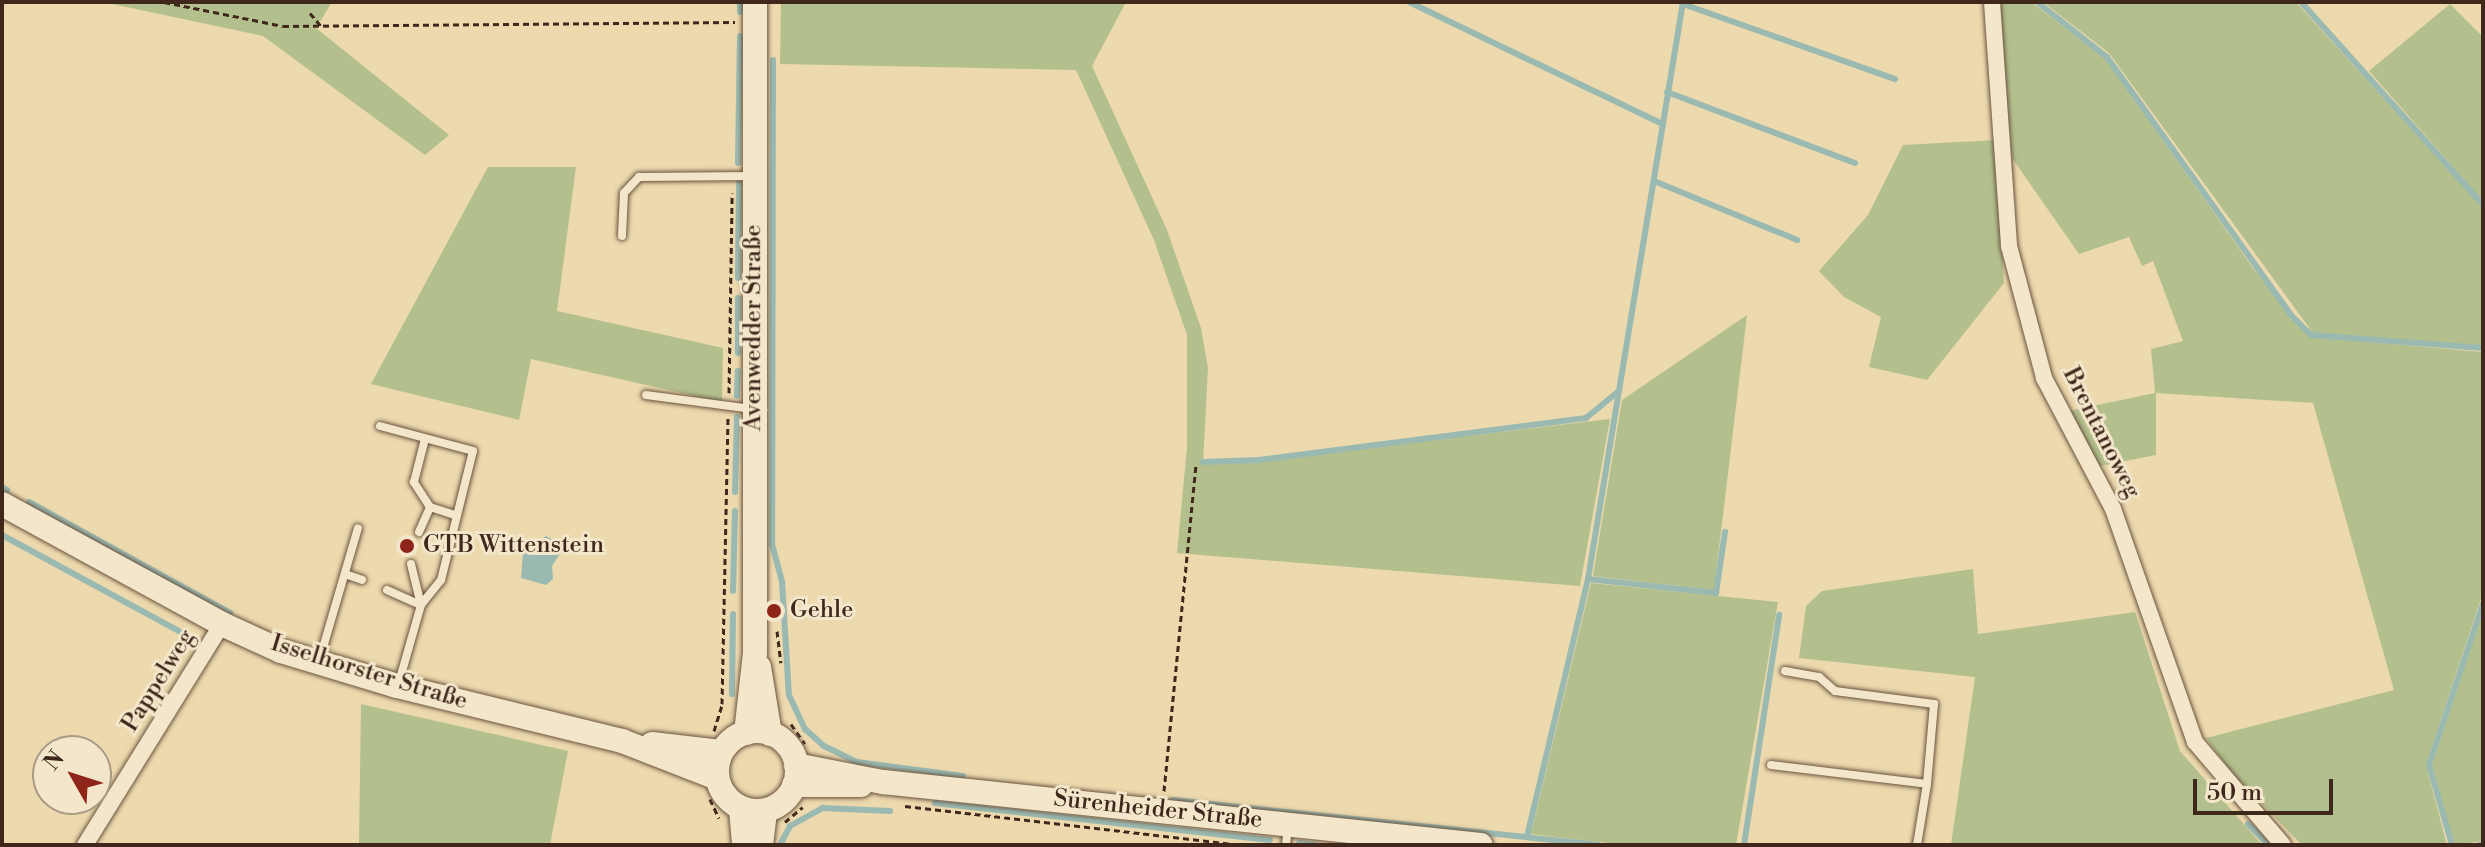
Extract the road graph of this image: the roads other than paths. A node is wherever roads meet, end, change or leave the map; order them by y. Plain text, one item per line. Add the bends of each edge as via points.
1 (1992, 2) edge
2 (745, 15) edge
3 (743, 175) junction
4 (622, 236) dead end
5 (646, 395) dead end
6 (754, 409) junction
7 (380, 426) dead end
8 (425, 439) junction
9 (2, 504) edge
10 (430, 507) junction
11 (457, 516) junction
12 (358, 528) dead end
13 (419, 532) dead end
14 (411, 564) dead end
15 (345, 574) junction
16 (362, 580) dead end
17 (387, 590) dead end
18 (421, 605) junction
19 (222, 624) junction
20 (319, 663) junction
21 (1785, 671) dead end
22 (397, 686) junction
23 (768, 729) junction
24 (622, 741) junction
25 (713, 745) junction
26 (1771, 765) dead end
27 (802, 775) junction
28 (1927, 784) junction
29 (712, 787) junction
30 (762, 815) junction
31 (1287, 834) edge
32 (85, 845) edge
33 (744, 845) edge
34 (761, 845) edge
35 (1481, 845) edge
36 (1917, 845) edge
37 (2283, 845) edge

1 - 37 street, Brentanoweg via 2009,246 2044,378 2113,509 2195,742
2 - 3 street, Avenwedder Straße
3 - 4 lane via 639,177 624,193
3 - 6 street, Avenwedder Straße
5 - 6 lane
6 - 23 street, Avenwedder Straße via 755,653
7 - 8 lane
8 - 10 lane via 414,482
8 - 11 lane via 473,451
9 - 19 street, Isselhorster Straße
10 - 11 lane
10 - 13 lane
11 - 18 lane via 441,580
12 - 15 lane
14 - 18 lane
15 - 16 lane
15 - 20 lane
17 - 18 lane
18 - 22 lane
19 - 20 street, Isselhorster Straße
19 - 32 street, Pappelweg
20 - 22 street, Isselhorster Straße
21 - 28 lane via 1819,677 1835,691 1934,704
22 - 24 street, Isselhorster Straße
23 - 25 street
23 - 27 street via 783,741
24 - 25 street, Isselhorster Straße
24 - 29 street, Isselhorster Straße
25 - 29 street
26 - 28 lane
27 - 30 street via 788,797
27 - 31 street, Sürenheider Straße via 825,789 1162,811
28 - 36 lane
29 - 30 street
30 - 33 street
30 - 34 street
31 - 35 street, Sürenheider Straße

